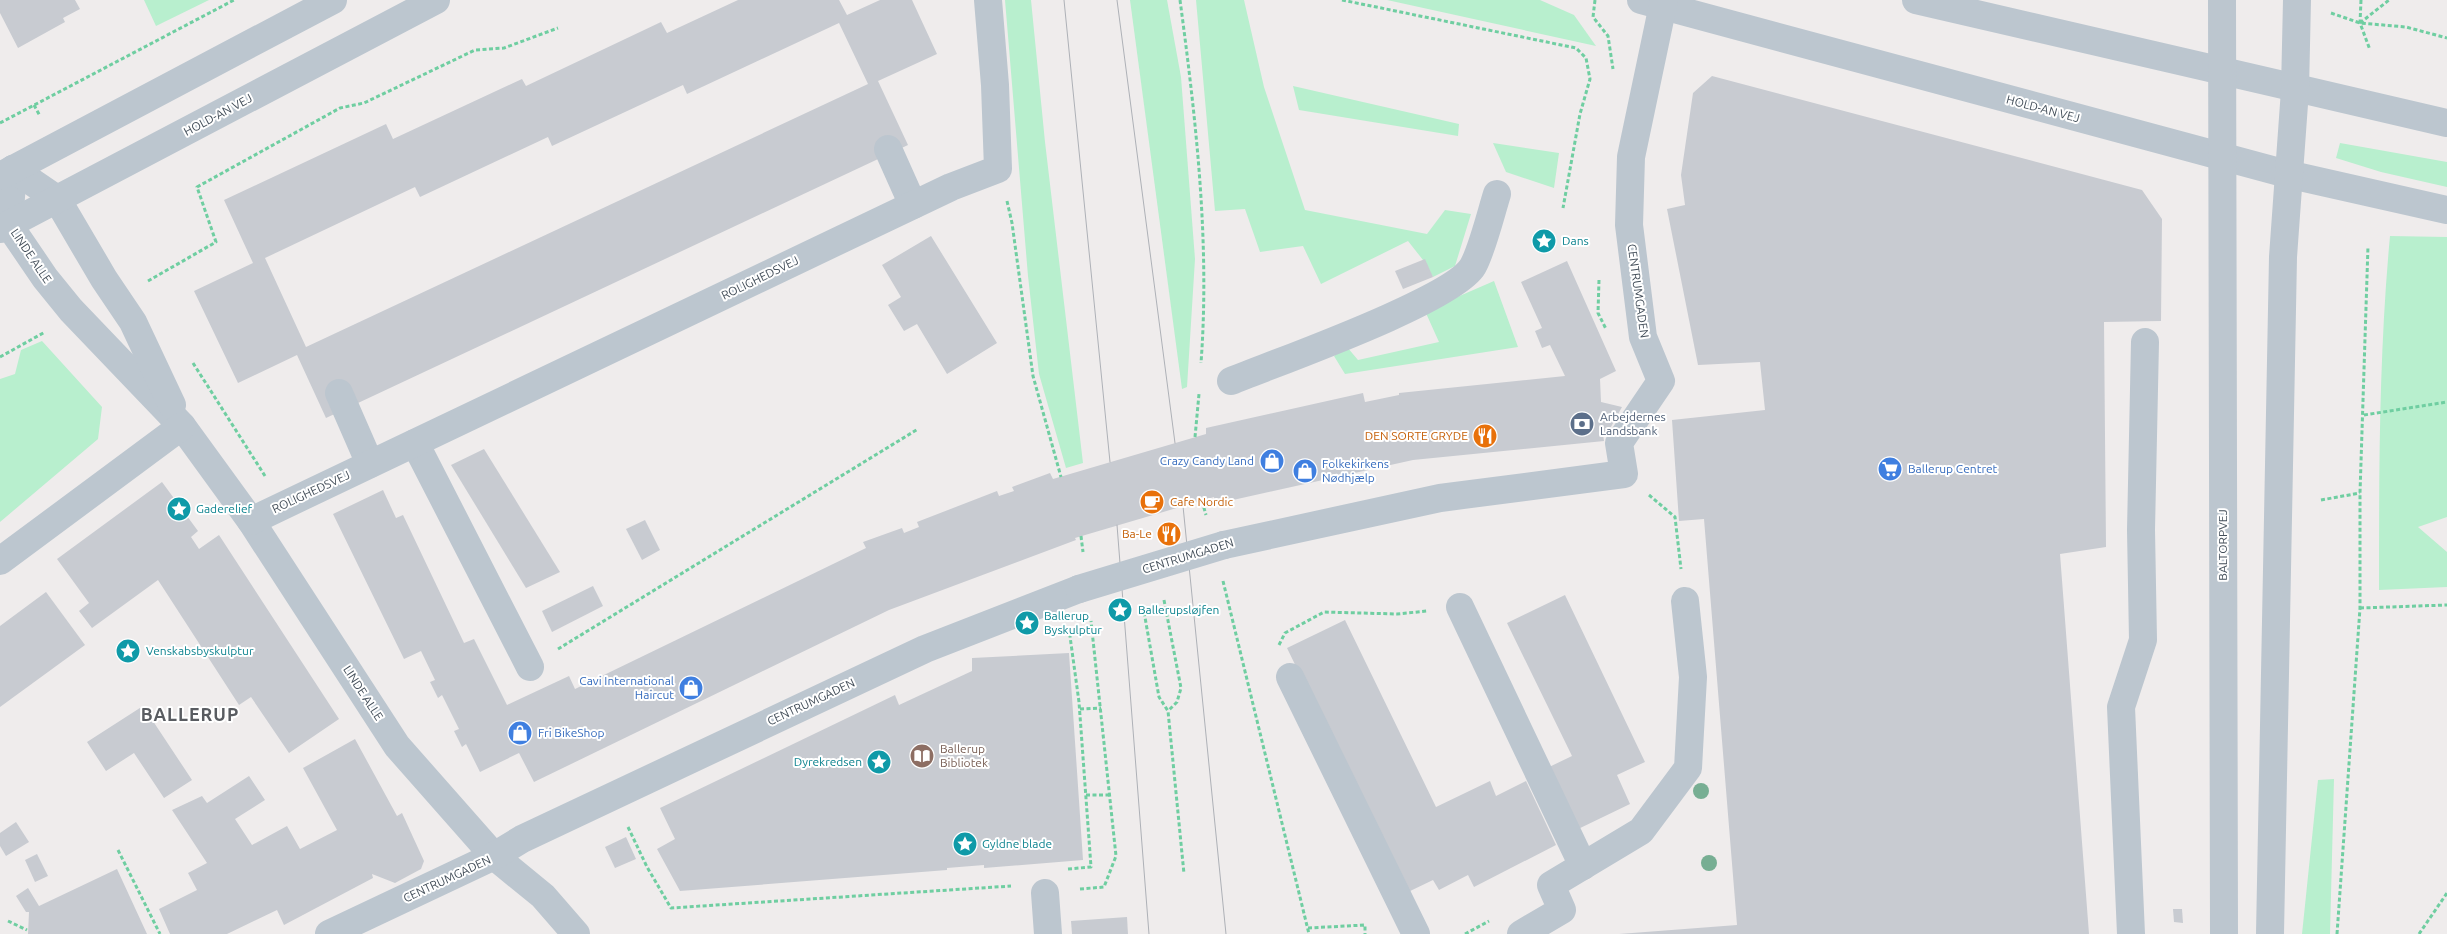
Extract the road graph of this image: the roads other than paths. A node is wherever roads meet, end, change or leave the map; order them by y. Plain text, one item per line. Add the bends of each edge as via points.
1 (333, 0) edge
2 (436, 0) edge
3 (988, 0) edge
4 (1916, 0) edge
5 (2222, 0) edge
6 (2297, 0) edge
7 (1656, 2) edge
8 (2222, 72) junction
9 (2295, 90) junction
10 (2447, 124) edge
11 (888, 149) dead end
12 (2222, 156) junction
13 (6, 172) edge
14 (2287, 174) junction
15 (1497, 194) dead end
16 (57, 199) junction
17 (913, 205) junction
18 (2447, 210) edge
19 (5, 227) edge
20 (2145, 342) dead end
21 (1231, 381) dead end
22 (339, 393) dead end
23 (182, 426) junction
24 (415, 443) junction
25 (370, 464) junction
26 (251, 521) junction
27 (0, 561) edge
28 (1686, 601) road end
29 (1460, 607) road end
30 (530, 667) road end
31 (1290, 677) road end
32 (494, 856) junction
33 (1583, 866) junction
34 (1045, 893) road end
35 (329, 934) edge
36 (576, 934) edge
37 (1048, 934) edge
38 (1416, 934) edge
39 (1520, 934) edge
40 (2131, 934) edge
41 (2224, 934) edge
42 (2270, 934) edge

1 - 13 street
2 - 16 street, HOLD-AN VEJ
3 - 17 street, ROLIGHEDSVEJ via 998,169
4 - 8 street
5 - 8 street, BALTORPVEJ
6 - 9 street
7 - 12 street, HOLD-AN VEJ
7 - 32 street, CENTRUMGADEN, bridge via 1631,157 1629,225 1643,337 1662,381 1618,443 1624,474 1440,498 1224,545 1084,600 925,648 613,795
8 - 9 street
8 - 12 street, BALTORPVEJ
9 - 10 street
9 - 14 street
11 - 17 street
12 - 14 street, HOLD-AN VEJ
12 - 41 street, BALTORPVEJ
13 - 16 street, LINDE ALLE
13 - 19 street, LINDE ALLE
14 - 18 street, HOLD-AN VEJ
14 - 42 street via 2282,257
15 - 21 street via 1473,267 1446,290
16 - 19 street, HOLD-AN VEJ
16 - 23 street, LINDE ALLE via 133,322
17 - 24 street, ROLIGHEDSVEJ
19 - 23 street, LINDE ALLE via 70,310
20 - 40 street via 2141,530 2143,640 2121,707
22 - 25 street
23 - 26 street, LINDE ALLE
23 - 27 street
24 - 25 street, ROLIGHEDSVEJ
24 - 30 street
25 - 26 street, ROLIGHEDSVEJ
26 - 32 street, LINDE ALLE via 397,746
28 - 33 street via 1693,677 1688,768 1641,831
29 - 33 street
31 - 38 street
32 - 35 street, CENTRUMGADEN
32 - 36 street, LINDE ALLE via 543,896
33 - 39 street via 1551,885 1562,910
34 - 37 street

